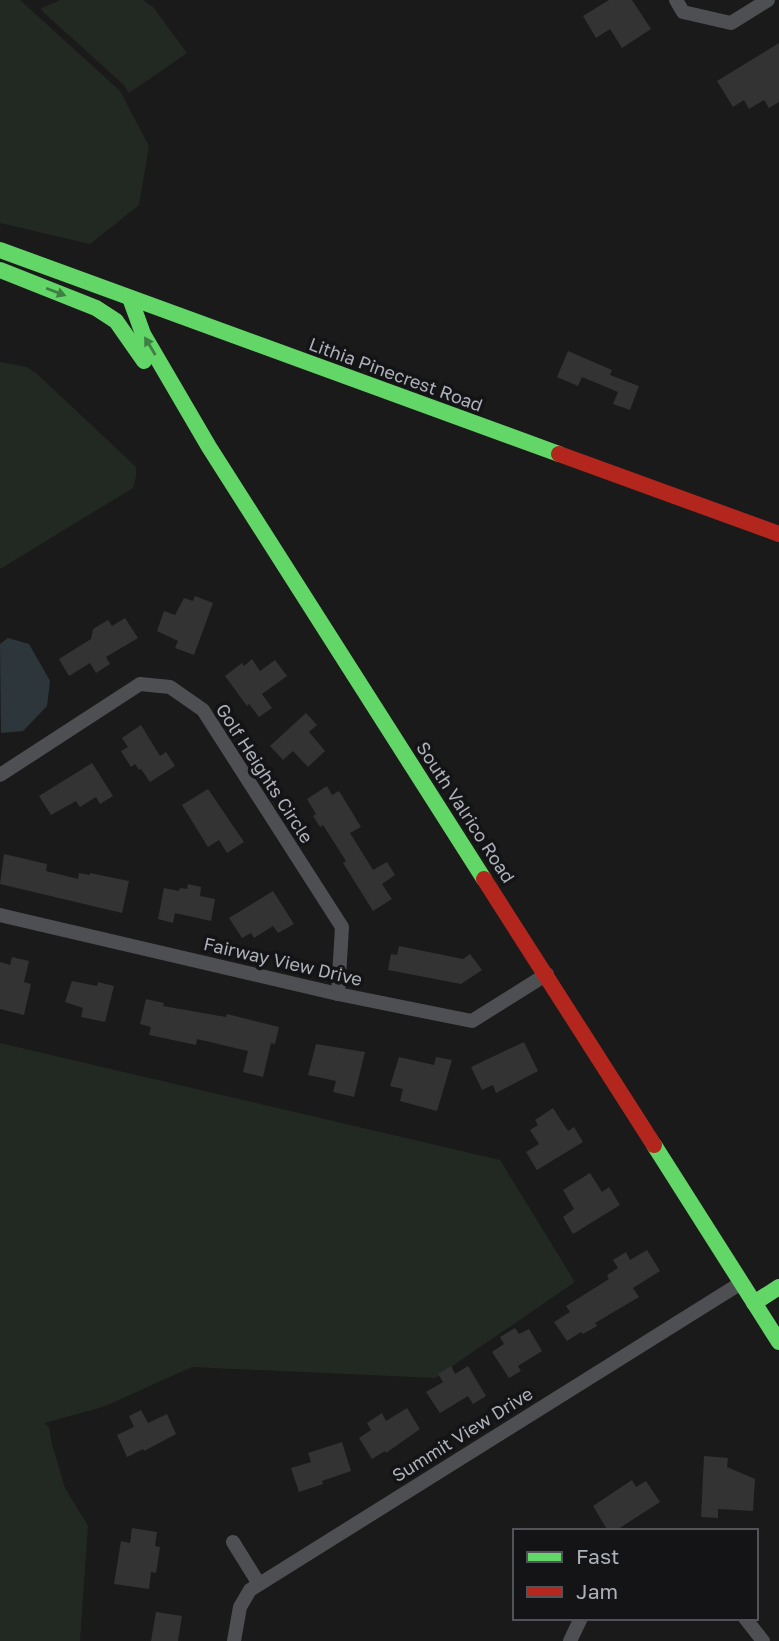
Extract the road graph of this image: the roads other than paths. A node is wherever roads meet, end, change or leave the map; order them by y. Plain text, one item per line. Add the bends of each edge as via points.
1 (676, 0) edge
2 (768, 0) edge
3 (0, 250) edge
4 (0, 270) edge
5 (130, 298) junction
6 (209, 447) junction
7 (779, 534) edge
8 (0, 775) edge
9 (0, 915) edge
10 (547, 974) junction
11 (338, 994) junction
12 (741, 1283) junction
13 (779, 1287) edge
14 (754, 1303) junction
15 (779, 1342) edge
16 (233, 1542) dead end
17 (260, 1584) junction
18 (580, 1620) edge
19 (747, 1620) edge
20 (234, 1641) edge
21 (570, 1641) edge
22 (763, 1641) edge

1 - 2 street via 683,12 732,23
3 - 5 street, Lithia Pinecrest Road
4 -> 6 street via 111,316
6 -> 5 street, South Valrico Road via 143,334
5 - 7 street, Lithia Pinecrest Road
6 - 10 street, South Valrico Road
8 - 11 street, Golf Heights Circle via 140,684 170,687 203,710 342,927
9 - 11 street, Fairway View Drive
10 - 11 street, Fairway View Drive via 472,1021
10 - 12 street, South Valrico Road
12 - 14 street, South Valrico Road
12 - 17 street, Summit View Drive
13 - 14 street
14 - 15 street, South Valrico Road
16 - 17 street
17 - 20 street, Summit View Drive via 250,1590 240,1607
18 - 21 street
19 - 22 street

